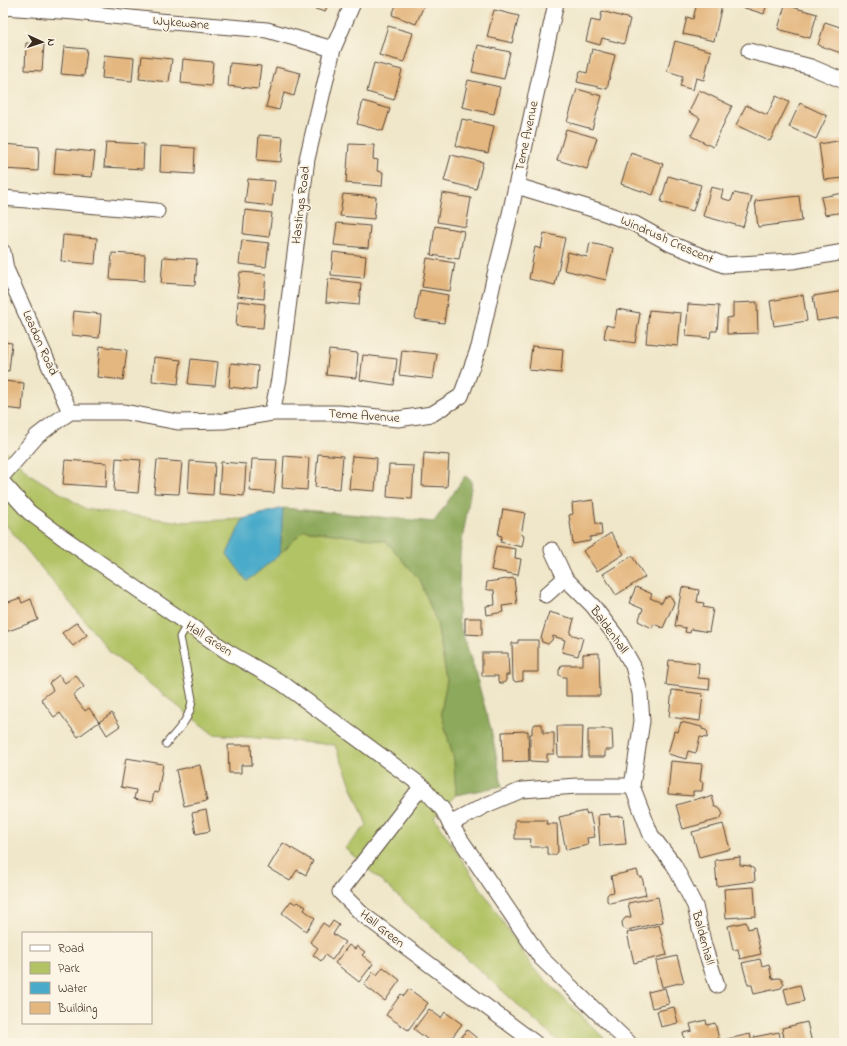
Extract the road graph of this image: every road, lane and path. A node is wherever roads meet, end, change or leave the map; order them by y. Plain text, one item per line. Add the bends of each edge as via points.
1 (353, 3) edge
2 (556, 3) edge
3 (3, 7) edge
4 (333, 49) junction
5 (749, 51) dead end
6 (844, 81) edge
7 (517, 186) junction
8 (3, 198) edge
9 (157, 211) dead end
10 (3, 252) edge
11 (844, 252) edge
12 (70, 412) junction
13 (272, 413) junction
14 (3, 475) edge
15 (3, 483) edge
16 (552, 550) dead end
17 (565, 578) junction
18 (546, 595) dead end
19 (187, 625) junction
20 (166, 744) dead end
21 (422, 786) junction
22 (632, 786) junction
23 (450, 824) junction
24 (717, 985) dead end
25 (534, 1043) edge
26 (629, 1043) edge

1 - 4 street, Hastings Road
2 - 7 street, Teme Avenue
3 - 4 street, Wykewane via 267,30
4 - 13 street, Hastings Road via 307,159 280,371
5 - 6 street via 811,67
7 - 11 street, Windrush Crescent via 635,224 671,244 724,265 792,261
7 - 13 street, Teme Avenue via 479,347 461,396 432,414 398,420 340,413
8 - 9 street
10 - 12 street, Leadon Road via 6,269
12 - 13 street, Teme Avenue via 124,412 178,422 224,421
12 - 14 street via 38,436
15 - 19 street, Hall Green via 29,512 60,536
16 - 17 street, Baldenhall
17 - 18 street
17 - 22 street, Baldenhall via 593,606 616,636 634,666 640,693 642,721
19 - 20 lane via 180,637 192,706 186,721
19 - 21 street, Hall Green via 282,683
21 - 23 street, Hall Green via 443,810
21 - 25 street, Hall Green via 340,892 362,914
22 - 23 street via 522,790
22 - 24 street, Baldenhall via 651,835 674,865 695,906 704,946
23 - 26 street, Hall Green via 541,958

